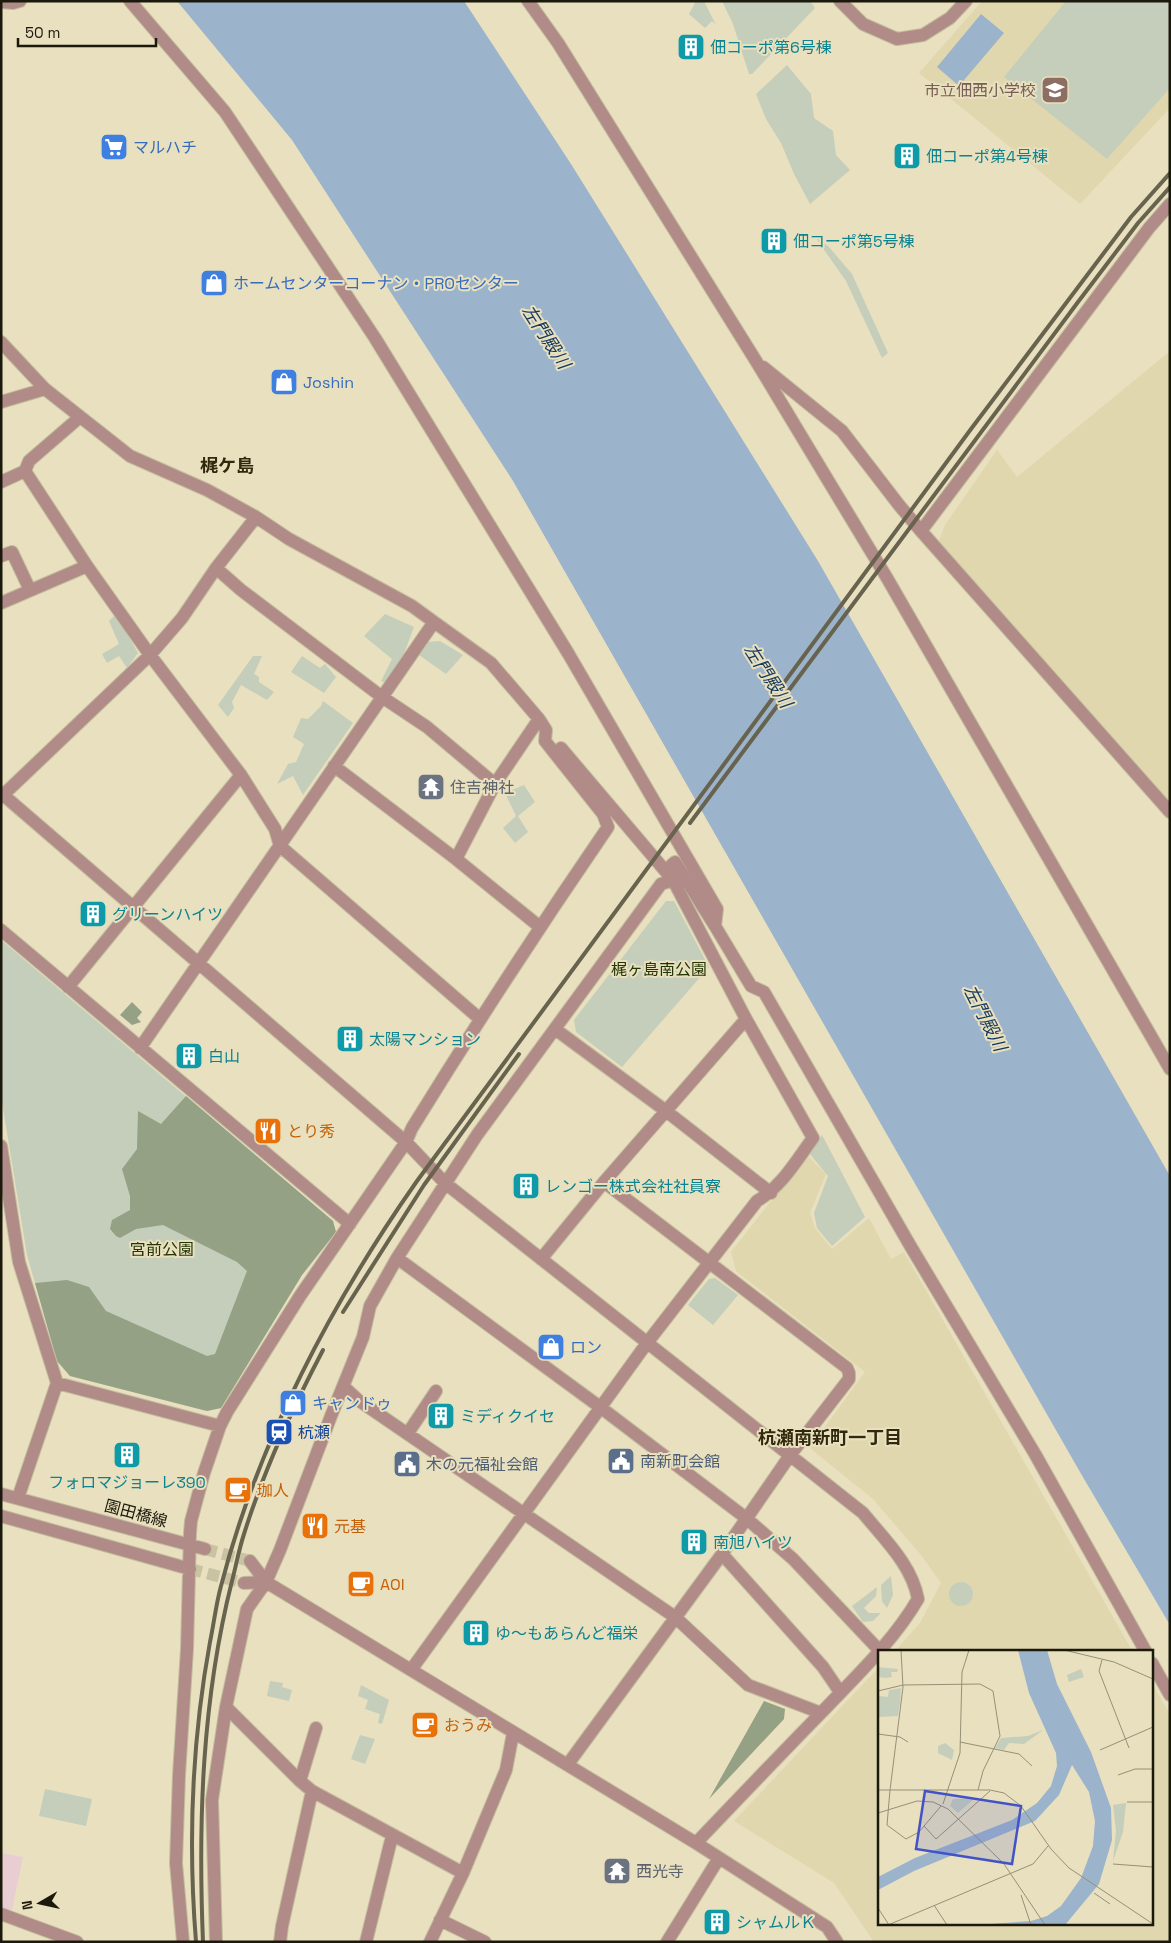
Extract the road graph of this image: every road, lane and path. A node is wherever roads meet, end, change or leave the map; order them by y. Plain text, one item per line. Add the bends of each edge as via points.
1 (20, 1) edge
2 (130, 1) edge
3 (528, 1) edge
4 (840, 1) edge
5 (966, 1) edge
6 (1, 2) edge
7 (1170, 204) edge
8 (1, 342) edge
9 (756, 361) junction
10 (45, 389) junction
11 (1, 402) edge
12 (80, 417) junction
13 (25, 472) junction
14 (1, 482) edge
15 (256, 517) junction
16 (921, 531) junction
17 (1, 556) edge
18 (87, 566) junction
19 (216, 568) junction
20 (30, 590) junction
21 (1, 603) edge
22 (434, 622) junction
23 (150, 655) junction
24 (382, 697) junction
25 (538, 719) junction
26 (546, 730) junction
27 (334, 766) junction
28 (241, 775) junction
29 (495, 784) junction
30 (2, 795) edge
31 (1170, 812) edge
32 (280, 846) junction
33 (456, 859) junction
34 (670, 875) junction
35 (132, 906) junction
36 (715, 926) junction
37 (540, 927) junction
38 (1, 930) edge
39 (198, 965) junction
40 (68, 986) junction
41 (480, 1019) junction
42 (746, 1019) junction
43 (555, 1029) junction
44 (140, 1048) junction
45 (1170, 1069) edge
46 (666, 1112) junction
47 (406, 1142) junction
48 (1, 1146) edge
49 (604, 1182) junction
50 (446, 1183) junction
51 (771, 1193) junction
52 (350, 1224) junction
53 (397, 1258) junction
54 (541, 1259) junction
55 (710, 1263) junction
56 (647, 1343) junction
57 (57, 1383) junction
58 (344, 1387) junction
59 (436, 1391) dead end
60 (600, 1407) junction
61 (220, 1426) junction
62 (408, 1433) junction
63 (791, 1454) junction
64 (1, 1494) edge
65 (18, 1498) junction
66 (524, 1512) junction
67 (1, 1516) edge
68 (746, 1518) junction
69 (190, 1544) junction
70 (205, 1549) tunnel mouth
71 (722, 1554) junction
72 (250, 1561) tunnel mouth
73 (190, 1569) junction
74 (266, 1582) junction
75 (244, 1583) tunnel mouth
76 (674, 1617) junction
77 (879, 1650) joint
78 (1145, 1650) edge
79 (878, 1651) edge
80 (1154, 1667) edge
81 (410, 1670) junction
82 (840, 1692) junction
83 (1170, 1694) edge
84 (226, 1707) junction
85 (821, 1713) junction
86 (316, 1728) dead end
87 (513, 1733) junction
88 (568, 1764) junction
89 (300, 1782) junction
90 (312, 1791) junction
91 (392, 1836) junction
92 (696, 1842) junction
93 (718, 1858) junction
94 (463, 1873) junction
95 (1, 1914) edge
96 (440, 1920) junction
97 (77, 1942) edge
98 (183, 1942) edge
99 (216, 1942) edge
100 (280, 1942) edge
101 (366, 1942) edge
102 (430, 1942) edge
103 (484, 1942) edge
104 (667, 1942) edge
105 (837, 1942) edge

1 - 6 street
2 - 36 street via 225,112 375,338 563,645 717,909
3 - 9 street via 558,43
4 - 5 street via 862,24 897,38 923,35 950,18
7 - 16 street
8 - 10 street
9 - 16 street via 842,431
9 - 45 street via 887,578
10 - 11 street
10 - 12 street
12 - 13 street via 29,462
12 - 15 street via 130,456 207,490
13 - 14 street
13 - 18 street
15 - 19 street
15 - 22 street via 289,540 412,606
16 - 31 street
17 - 20 street via 12,552
18 - 20 street
18 - 23 street
19 - 23 street via 182,618
19 - 24 street
20 - 21 street
22 - 24 street
22 - 25 street via 491,663
23 - 28 street
23 - 30 street
24 - 27 street
24 - 29 street via 427,727
25 - 26 street
25 - 29 street
26 - 34 street
26 - 37 street via 545,741 603,814 608,827
27 - 32 street
27 - 33 street
28 - 32 street via 276,829
28 - 35 street
29 - 33 street
30 - 35 street
32 - 39 street
32 - 41 street
33 - 37 street
34 - 36 street via 675,862
34 - 42 street
34 - 43 street
35 - 39 street
35 - 40 street
36 - 78 street via 750,986 764,992 1035,1454
37 - 41 street
38 - 40 street
39 - 44 street
39 - 47 street
40 - 44 street
41 - 47 street
42 - 46 street
42 - 51 street via 813,1138
43 - 46 street
43 - 50 street
44 - 52 street
46 - 49 street
46 - 51 street
47 - 50 street
47 - 52 street
48 - 57 street via 19,1262
49 - 54 street
49 - 55 street
50 - 53 street
50 - 54 street
51 - 55 street via 757,1201
52 - 61 street via 300,1296
53 - 58 street via 370,1306 363,1337
53 - 60 street
54 - 56 street
55 - 56 street
55 - 63 street via 847,1368 849,1379 846,1385
56 - 60 street
56 - 63 street
57 - 61 street
57 - 65 street
58 - 62 street
58 - 74 street
59 - 62 street
60 - 66 street
60 - 68 street
61 - 69 street via 191,1521
62 - 66 street
63 - 68 street
63 - 77 street via 863,1513 907,1567 915,1584 918,1599
64 - 65 street, 園田橋線
65 - 69 street, 園田橋線
66 - 76 street
66 - 81 street
67 - 73 street
68 - 71 street
68 - 77 street via 792,1559
69 - 70 street, 園田橋線
69 - 73 street
71 - 76 street
71 - 82 street via 823,1667
72 - 74 street
73 - 98 street via 176,1863
74 - 75 street
74 - 81 street
74 - 84 street via 247,1609
76 - 85 street via 748,1685
76 - 88 street
79 - 82 street
80 - 83 street
81 - 87 street
82 - 85 street
84 - 89 street
84 - 99 street via 212,1800
85 - 92 street
86 - 89 street
87 - 88 street
87 - 94 street via 506,1770
88 - 92 street
89 - 90 street
90 - 91 street
90 - 100 street
91 - 94 street
91 - 101 street
92 - 93 street
93 - 104 street
93 - 105 street via 827,1927
94 - 96 street
95 - 97 street
96 - 102 street
96 - 103 street

